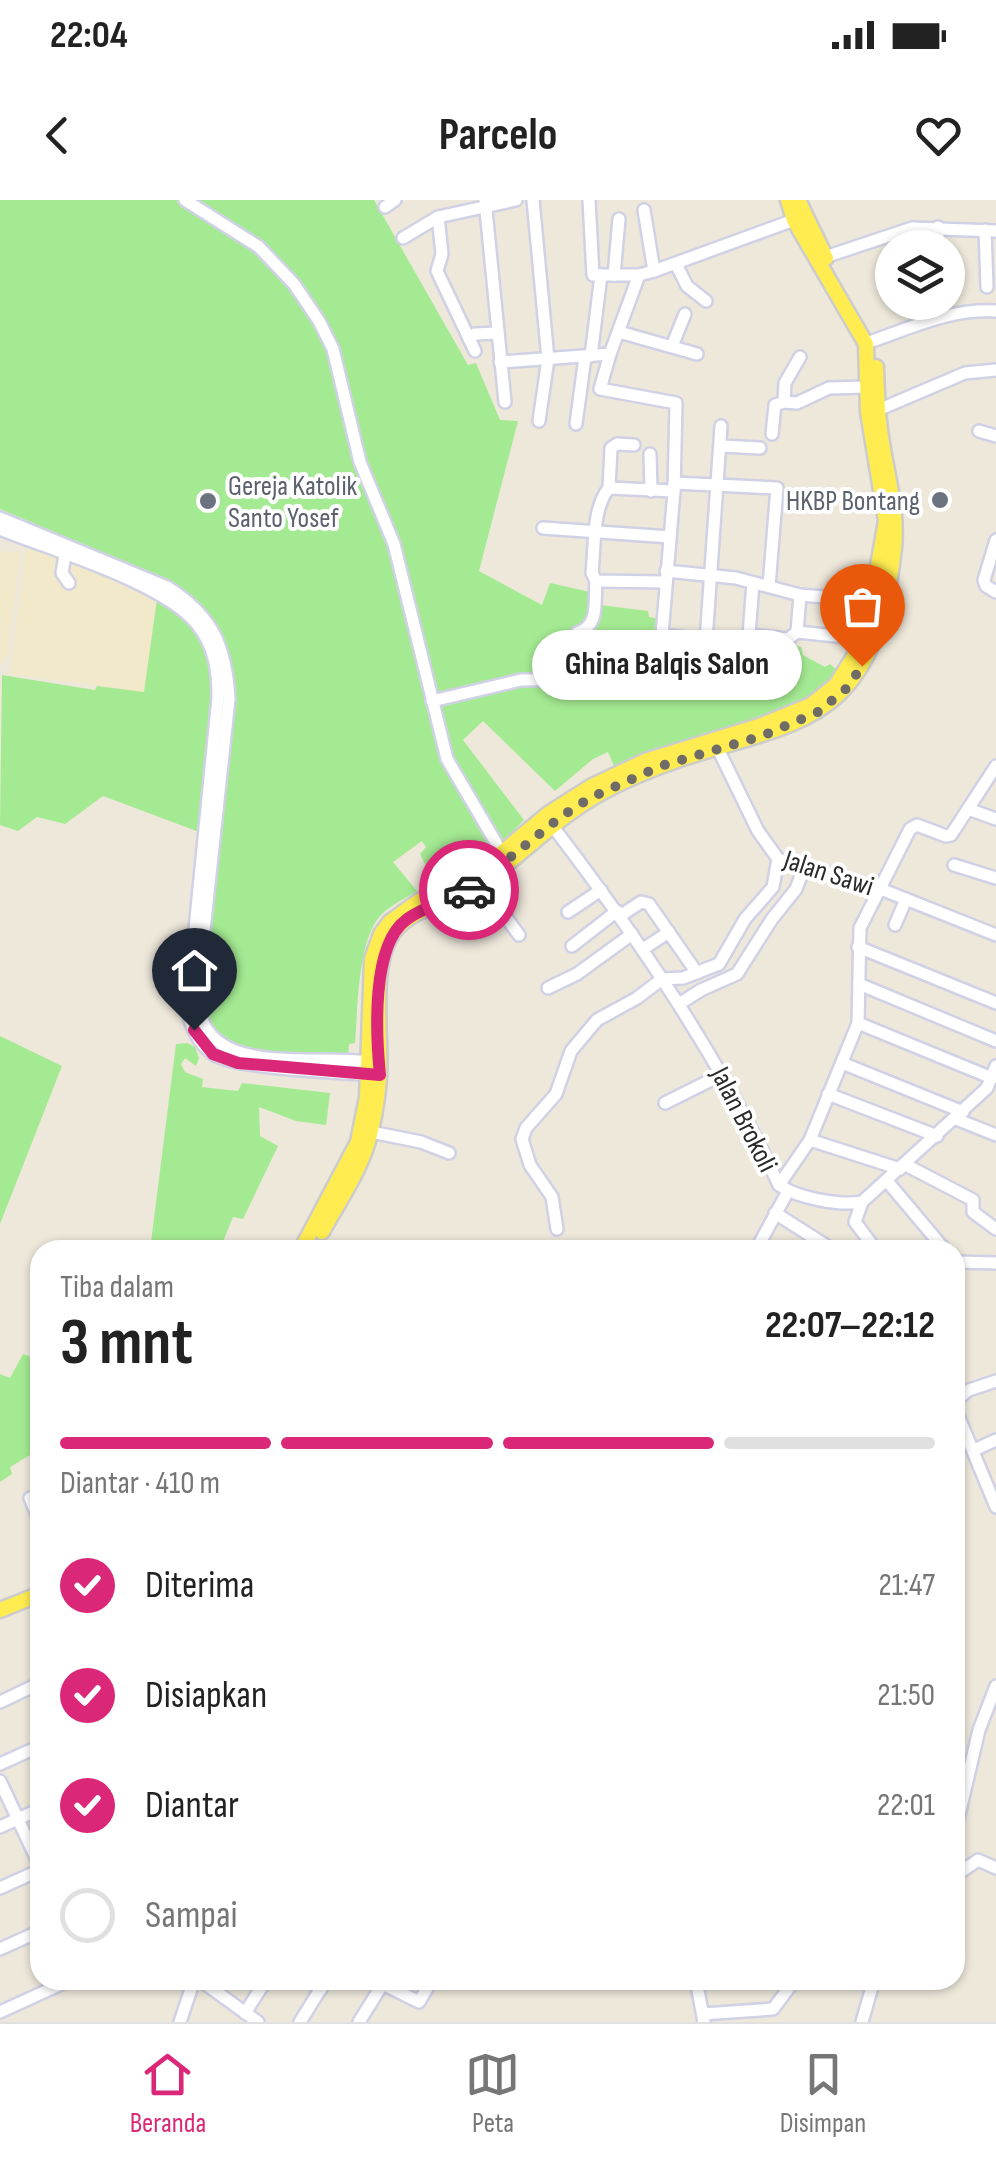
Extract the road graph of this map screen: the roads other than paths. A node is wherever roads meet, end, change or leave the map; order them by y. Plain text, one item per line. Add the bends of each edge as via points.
1 (184, 200) edge
2 (516, 200) edge
3 (534, 200) edge
4 (589, 200) edge
5 (788, 200) edge
6 (798, 200) edge
7 (486, 203) edge
8 (644, 210) dead end
9 (438, 216) junction
10 (619, 220) dead end
11 (794, 220) junction
12 (938, 227) joint
13 (990, 230) edge
14 (403, 238) dead end
15 (825, 257) junction
16 (676, 264) junction
17 (654, 272) junction
18 (608, 275) junction
19 (640, 276) junction
20 (987, 287) dead end
21 (706, 301) dead end
22 (996, 310) edge
23 (685, 314) dead end
24 (498, 332) junction
25 (619, 332) junction
26 (872, 342) junction
27 (672, 346) junction
28 (610, 354) junction
29 (697, 354) dead end
30 (800, 356) dead end
31 (588, 357) junction
32 (548, 359) junction
33 (500, 362) junction
34 (996, 370) edge
35 (867, 387) junction
36 (504, 402) dead end
37 (784, 402) junction
38 (873, 411) junction
39 (539, 421) dead end
40 (576, 424) dead end
41 (720, 426) dead end
42 (979, 431) dead end
43 (772, 434) dead end
44 (996, 436) edge
45 (634, 445) dead end
46 (721, 446) junction
47 (760, 448) dead end
48 (650, 454) dead end
49 (718, 486) junction
50 (674, 487) junction
51 (609, 488) junction
52 (650, 492) junction
53 (0, 518) edge
54 (543, 528) dead end
55 (0, 529) edge
56 (597, 531) junction
57 (670, 537) junction
58 (995, 547) edge
59 (65, 555) junction
60 (710, 574) junction
61 (666, 577) junction
62 (596, 581) junction
63 (70, 583) dead end
64 (753, 583) junction
65 (768, 586) junction
66 (996, 592) edge
67 (800, 595) junction
68 (878, 602) junction
69 (796, 632) junction
70 (576, 634) dead end
71 (749, 636) junction
72 (865, 639) junction
73 (706, 641) junction
74 (578, 679) dead end
75 (432, 701) junction
76 (761, 731) junction
77 (737, 739) junction
78 (718, 749) junction
79 (996, 766) edge
80 (213, 800) junction
81 (968, 809) junction
82 (996, 820) edge
83 (551, 824) junction
84 (502, 853) junction
85 (780, 860) junction
86 (954, 865) dead end
87 (800, 866) junction
88 (996, 878) edge
89 (481, 884) junction
90 (878, 888) junction
91 (601, 890) junction
92 (906, 899) junction
93 (568, 912) dead end
94 (619, 913) junction
95 (895, 925) dead end
96 (669, 932) junction
97 (632, 934) junction
98 (519, 935) dead end
99 (996, 935) edge
100 (572, 946) dead end
101 (858, 948) junction
102 (643, 950) junction
103 (697, 973) junction
104 (859, 984) junction
105 (548, 988) dead end
106 (671, 992) junction
107 (996, 1004) edge
108 (858, 1023) junction
109 (996, 1041) edge
110 (842, 1063) junction
111 (373, 1068) junction
112 (723, 1074) junction
113 (993, 1081) edge
114 (828, 1094) junction
115 (665, 1104) dead end
116 (959, 1116) junction
117 (371, 1132) junction
118 (996, 1135) edge
119 (937, 1136) junction
120 (810, 1140) junction
121 (449, 1153) dead end
122 (902, 1167) junction
123 (887, 1181) junction
124 (784, 1188) junction
125 (862, 1202) junction
126 (775, 1213) junction
127 (557, 1229) dead end
128 (996, 1229) edge
129 (306, 1240) edge
130 (317, 1240) edge
131 (764, 1240) edge
132 (817, 1240) edge
133 (868, 1240) edge
134 (937, 1240) edge
135 (965, 1262) edge
136 (996, 1263) edge
137 (996, 1382) edge
138 (965, 1393) edge
139 (965, 1430) edge
140 (996, 1440) edge
141 (974, 1450) junction
142 (995, 1501) edge
143 (30, 1598) edge
144 (30, 1608) edge
145 (0, 1610) edge
146 (0, 1620) edge
147 (996, 1686) edge
148 (30, 1688) edge
149 (0, 1702) edge
150 (30, 1750) edge
151 (0, 1764) edge
152 (0, 1781) edge
153 (965, 1789) edge
154 (30, 1813) edge
155 (17, 1819) junction
156 (0, 1826) edge
157 (30, 1847) edge
158 (993, 1863) edge
159 (965, 1869) edge
160 (30, 1873) edge
161 (0, 1888) edge
162 (30, 1936) edge
163 (0, 1949) edge
164 (48, 1990) edge
165 (193, 1990) edge
166 (212, 1990) edge
167 (260, 1990) edge
168 (320, 1990) edge
169 (379, 1990) edge
170 (398, 1990) edge
171 (426, 1990) edge
172 (698, 1990) edge
173 (787, 1990) edge
174 (871, 1990) edge
175 (0, 2012) edge
176 (245, 2013) junction
177 (704, 2018) edge
178 (180, 2022) edge
179 (258, 2022) edge
180 (300, 2022) edge
181 (360, 2022) edge
182 (862, 2022) edge

1 - 75 street via 259,247 294,284 333,349 360,462 394,544
2 - 7 street
3 - 32 street
4 - 18 street via 591,273
5 - 11 main road
6 - 15 main road
7 - 9 street
7 - 24 street
8 - 17 street
9 - 14 street
9 - 24 street via 437,271 475,339
10 - 18 street
11 - 16 street
11 - 35 main road via 861,333
12 - 13 street
12 - 15 street via 912,228
13 - 20 street
15 - 26 main road
16 - 17 street
16 - 21 street
17 - 19 street
18 - 19 street
18 - 31 street
19 - 25 street
22 - 26 street via 946,314
23 - 27 street
24 - 33 street
25 - 27 street
25 - 28 street
26 - 38 main road
27 - 29 street
28 - 31 street
28 - 50 street via 602,391 676,403
30 - 37 street via 785,382
31 - 32 street
31 - 40 street
32 - 33 street
32 - 39 street
33 - 36 street
34 - 38 street via 965,373
35 - 37 street via 829,388
35 - 38 main road
37 - 43 street via 775,405
38 - 68 main road via 885,513
41 - 46 street
42 - 44 street
45 - 51 street via 612,448
46 - 47 street
46 - 49 street
48 - 52 street
49 - 50 street
49 - 60 street
49 - 65 street via 777,488
50 - 52 street
50 - 57 street
51 - 52 street
51 - 56 street
53 - 80 street via 168,588 207,624 224,652 229,699
54 - 56 street
55 - 59 street
56 - 57 street
56 - 62 street
57 - 61 street
58 - 66 street via 984,583
59 - 63 street via 62,573
59 - 80 street via 160,596 189,616 208,641 218,698
60 - 61 street
60 - 64 street
60 - 73 street
61 - 62 street
61 - 73 street via 662,635
62 - 70 street via 593,622
64 - 65 street
64 - 71 street
65 - 67 street
67 - 68 street
67 - 69 street
68 - 72 main road
68 - 76 main road via 881,624 847,688 818,712
69 - 71 street via 788,639
69 - 72 street
71 - 73 street via 744,644
72 - 76 main road via 823,697
74 - 75 street via 522,680
75 - 84 street via 446,759
76 - 77 main road
77 - 78 main road
77 - 84 main road via 620,771 567,801
78 - 83 main road via 619,783
78 - 85 street, Jalan Sawi via 758,831
79 - 81 street
80 - 111 street via 188,1009 197,1037 213,1054 238,1063
81 - 82 street
81 - 90 street via 950,836 910,829
83 - 89 main road
83 - 91 street, Jalan Brokoli
84 - 111 main road via 462,883 400,912 381,934 370,978
85 - 87 street, Jalan Sawi
85 - 103 street via 774,887 722,961
86 - 88 street
87 - 90 street, Jalan Sawi
87 - 106 street via 796,890 736,974 701,990
89 - 98 street
89 - 111 main road via 408,918 393,932 380,976
90 - 92 street, Jalan Sawi
90 - 101 street
91 - 93 street
91 - 94 street, Jalan Brokoli
92 - 95 street
92 - 99 street, Jalan Sawi
94 - 96 street via 646,902
94 - 97 street, Jalan Brokoli
94 - 100 street
96 - 102 street
96 - 103 street
97 - 102 street, Jalan Brokoli
97 - 105 street
101 - 104 street
101 - 107 street
102 - 106 street, Jalan Brokoli
103 - 106 street
104 - 108 street
104 - 109 street
106 - 112 street, Jalan Brokoli
106 - 127 street via 590,1026 571,1051 556,1094 522,1135 530,1165 552,1197
108 - 110 street
108 - 113 street
110 - 114 street
110 - 116 street
111 - 117 main road
111 - 129 main road via 358,1142
112 - 115 street
112 - 124 street, Jalan Brokoli
113 - 116 street
114 - 119 street
114 - 120 street
116 - 118 street
116 - 119 street
117 - 121 street
117 - 130 main road
119 - 122 street
120 - 122 street
120 - 124 street
122 - 123 street
122 - 128 street via 974,1200 972,1212
123 - 125 street
123 - 134 street
124 - 125 street, Jalan Brokoli
124 - 126 street
125 - 133 street via 855,1222
126 - 131 street
126 - 132 street
135 - 136 street
137 - 138 street
139 - 141 street
140 - 141 street
141 - 142 street
143 - 145 main road
144 - 146 main road
147 - 153 street
148 - 149 street
150 - 151 street
152 - 155 street
154 - 155 street
155 - 156 street
155 - 157 street
158 - 159 street via 978,1860
160 - 161 street
162 - 163 street
164 - 175 street
165 - 178 street
166 - 176 street
167 - 176 street
168 - 180 street
169 - 181 street
170 - 171 street via 418,2002
172 - 177 street
173 - 177 street via 773,2009
174 - 182 street
176 - 179 street

